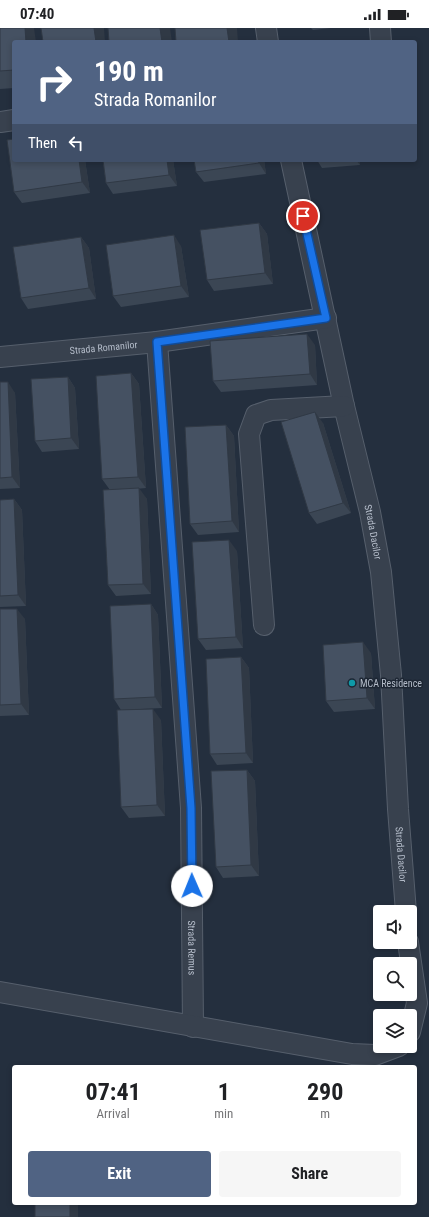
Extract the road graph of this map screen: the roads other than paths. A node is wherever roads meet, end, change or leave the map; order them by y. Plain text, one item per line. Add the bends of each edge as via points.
1 (266, 28) edge
2 (380, 28) edge
3 (268, 40) edge
4 (381, 40) edge
5 (12, 120) edge
6 (0, 122) edge
7 (291, 162) edge
8 (326, 318) junction
9 (157, 342) junction
10 (0, 357) edge
11 (344, 406) junction
12 (264, 625) dead end
13 (405, 905) edge
14 (409, 949) edge
15 (0, 992) edge
16 (416, 1009) edge
17 (193, 1027) junction
18 (381, 1053) edge

1 - 3 street
2 - 4 street
5 - 6 street
7 - 8 street, Strada Dacilor
8 - 9 street, Strada Romanilor
8 - 11 street, Strada Dacilor
9 - 10 street, Strada Romanilor
9 - 17 street, Strada Remus via 191,808
11 - 12 street via 271,410 256,414 249,434
11 - 13 street, Strada Dacilor via 370,512 387,614
14 - 16 street via 417,1003
15 - 17 street
17 - 18 street via 352,1054

